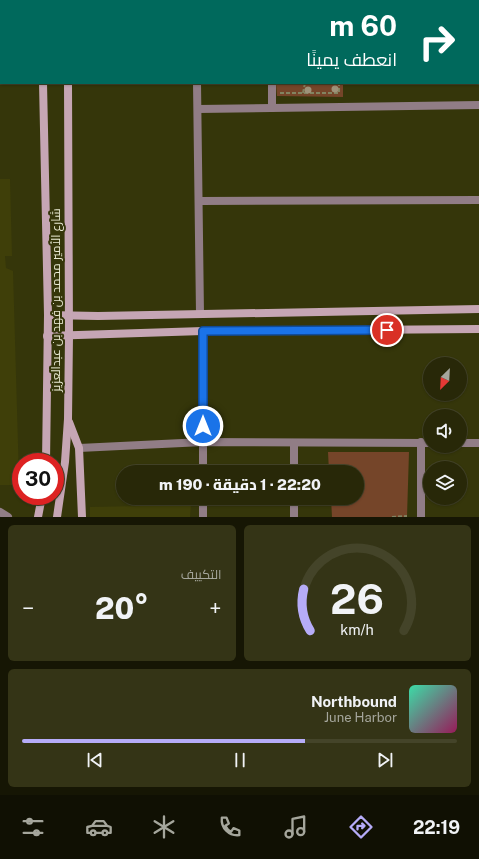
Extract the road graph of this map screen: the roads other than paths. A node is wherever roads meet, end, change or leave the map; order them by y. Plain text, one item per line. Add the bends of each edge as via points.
1 (43, 84) edge
2 (68, 84) edge
3 (197, 84) edge
4 (275, 85) edge
5 (479, 105) edge
6 (272, 108) junction
7 (198, 109) junction
8 (479, 200) edge
9 (200, 201) junction
10 (479, 309) edge
11 (200, 314) junction
12 (48, 315) junction
13 (69, 316) junction
14 (479, 329) edge
15 (203, 331) junction
16 (47, 336) junction
17 (69, 336) junction
18 (68, 419) junction
19 (203, 442) junction
20 (421, 442) joint
21 (294, 443) junction
22 (467, 443) edge
23 (479, 443) edge
24 (79, 448) junction
25 (46, 453) edge
26 (203, 465) edge
27 (294, 465) edge
28 (40, 505) edge
29 (203, 505) edge
30 (294, 505) edge
31 (0, 512) edge
32 (8, 517) edge
33 (38, 517) edge
34 (57, 517) edge
35 (82, 517) edge
36 (203, 517) edge
37 (294, 517) edge
38 (421, 517) edge

1 - 12 main road, شارع الأمير محمد بن فهد بن عبدالعزيز
2 - 13 main road, شارع الأمير محمد بن فهد بن عبدالعزيز
3 - 7 street
4 - 6 street
5 - 6 street
6 - 7 street
7 - 9 street
8 - 9 street
9 - 11 street
10 - 11 main road
11 - 13 main road
12 - 13 main road
12 - 16 main road, شارع الأمير محمد بن فهد بن عبدالعزيز
13 - 17 main road, شارع الأمير محمد بن فهد بن عبدالعزيز
14 - 15 main road
15 - 17 main road
15 - 19 street
16 - 17 main road
16 - 25 main road, شارع الأمير محمد بن فهد بن عبدالعزيز
17 - 18 main road, شارع الأمير محمد بن فهد بن عبدالعزيز
18 - 24 main road
18 - 34 main road, شارع الأمير محمد بن فهد بن عبدالعزيز
19 - 21 street
19 - 24 street
19 - 26 street
20 - 21 street
20 - 38 street
21 - 27 street
22 - 23 street
24 - 35 main road
28 - 33 main road
29 - 36 street
30 - 37 street
31 - 32 street

